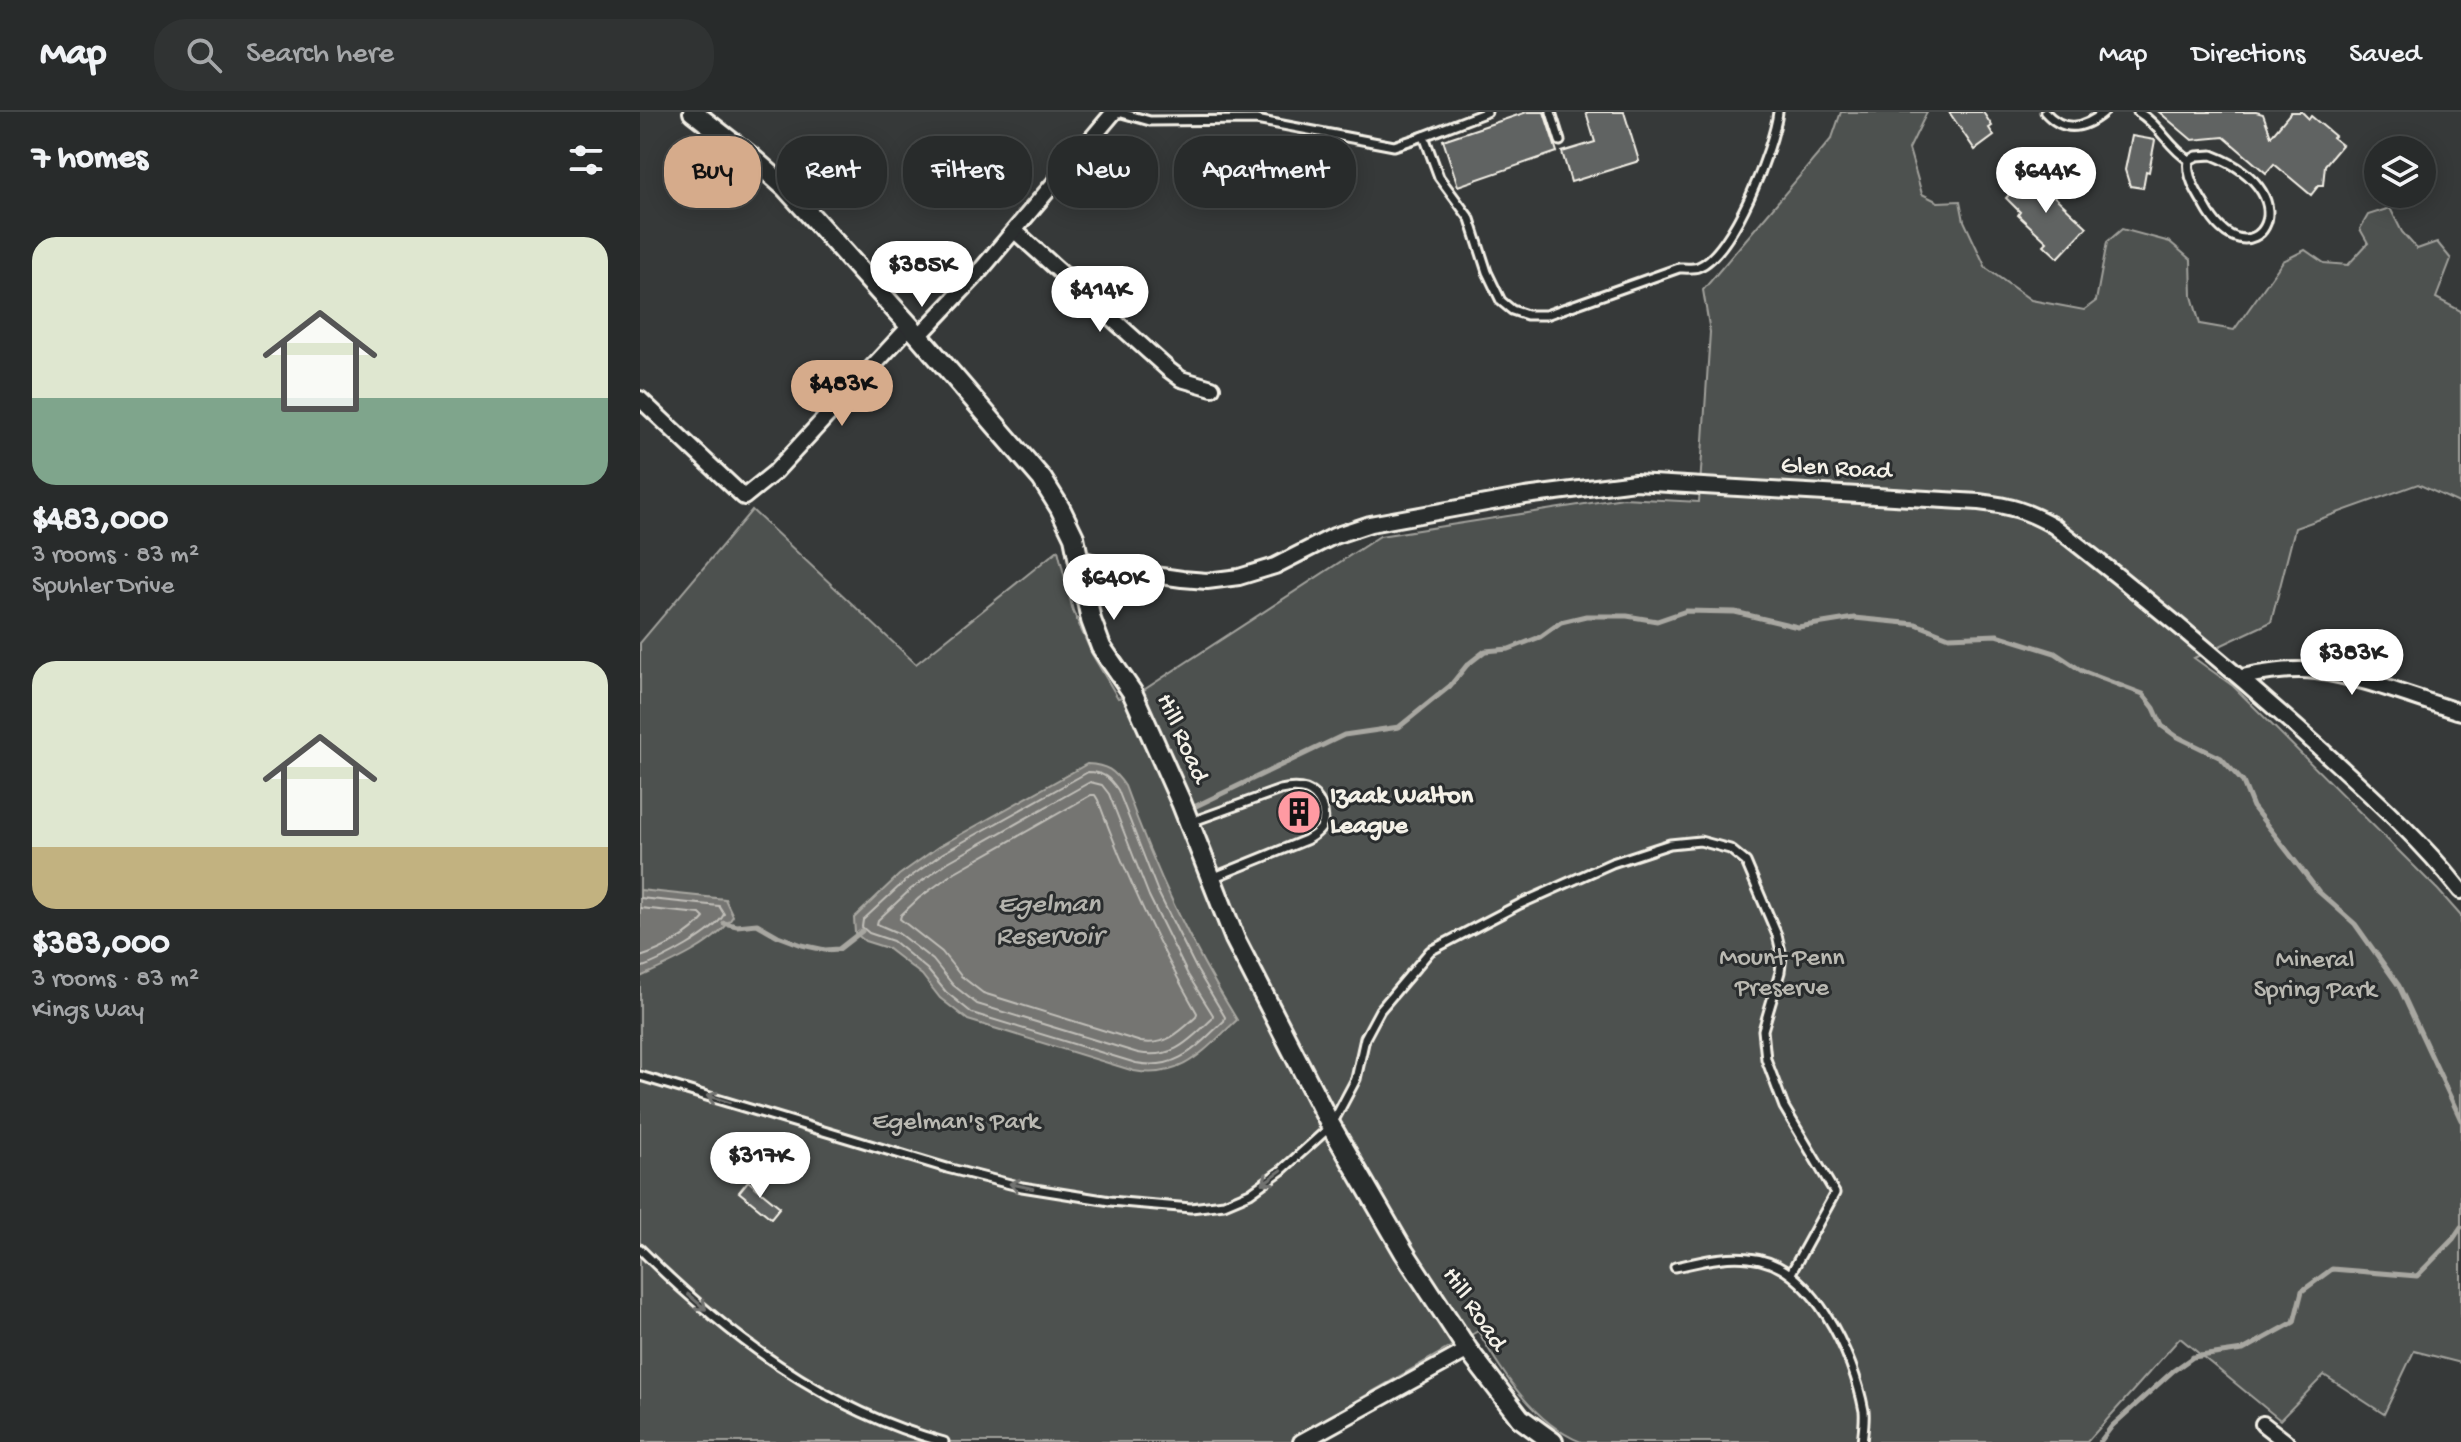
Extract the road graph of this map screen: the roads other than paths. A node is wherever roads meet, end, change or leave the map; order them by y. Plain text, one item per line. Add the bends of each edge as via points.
1 (693, 112) edge
2 (1116, 112) edge
3 (1263, 112) edge
4 (1487, 112) edge
5 (1551, 112) edge
6 (1778, 112) edge
7 (2045, 112) edge
8 (2104, 112) edge
9 (2138, 112) edge
10 (1475, 114) edge
11 (1256, 120) junction
12 (1424, 136) junction
13 (1560, 141) dead end
14 (2189, 160) junction
15 (1015, 231) junction
16 (914, 331) junction
17 (1212, 388) dead end
18 (640, 399) edge
19 (1080, 559) junction
20 (2242, 677) junction
21 (2461, 712) edge
22 (1189, 823) junction
23 (1210, 878) junction
24 (2461, 891) edge
25 (640, 1076) edge
26 (1331, 1126) junction
27 (640, 1249) edge
28 (1675, 1267) dead end
29 (1791, 1273) junction
30 (1468, 1350) junction
31 (2263, 1424) dead end
32 (944, 1442) edge
33 (1301, 1442) edge
34 (1553, 1442) edge
35 (1862, 1442) edge
36 (2286, 1442) edge

1 - 16 street, Hill Road via 785,187
2 - 11 lane via 1150,121
2 - 15 street
3 - 11 lane
4 - 10 lane
5 - 13 lane
6 - 12 lane via 1772,142 1735,227 1699,267 1679,268 1546,315 1527,315 1501,301 1470,219 1439,177
7 - 8 lane via 2062,125 2080,126
9 - 14 lane
10 - 12 lane
11 - 12 lane via 1394,146
14 - 14 lane via 2194,186 2220,230 2245,240 2260,233 2270,209 2259,185 2212,155
15 - 16 street
15 - 17 street via 1169,370
16 - 18 street via 744,497
16 - 19 street, Hill Road via 1042,479 1074,537
19 - 20 street, Glen Road via 1182,579 1239,577 1370,524 1635,482 1979,502 2030,512 2054,526
19 - 22 street, Hill Road via 1101,647 1132,692
20 - 21 street via 2314,671 2358,679
20 - 24 street, Glen Road via 2379,802
22 - 23 street, Hill Road
22 - 23 lane via 1280,790 1306,790 1320,803 1324,820 1317,833
23 - 26 street, Hill Road via 1235,939
26 -> 25 lane via 1250,1193 1224,1204 1191,1208 1022,1187
26 - 29 lane via 1356,1079 1365,1038 1380,1010 1430,951 1612,863 1670,844 1700,841 1730,849 1746,862 1782,956 1763,1030 1766,1059 1784,1107 1835,1193
26 - 30 street, Hill Road
27 -> 32 lane via 745,1342 830,1398 903,1432
28 - 29 lane via 1751,1257
29 - 35 lane via 1819,1304 1847,1352 1864,1414
30 - 33 street
30 - 34 street, Hill Road via 1520,1418
31 - 36 street

